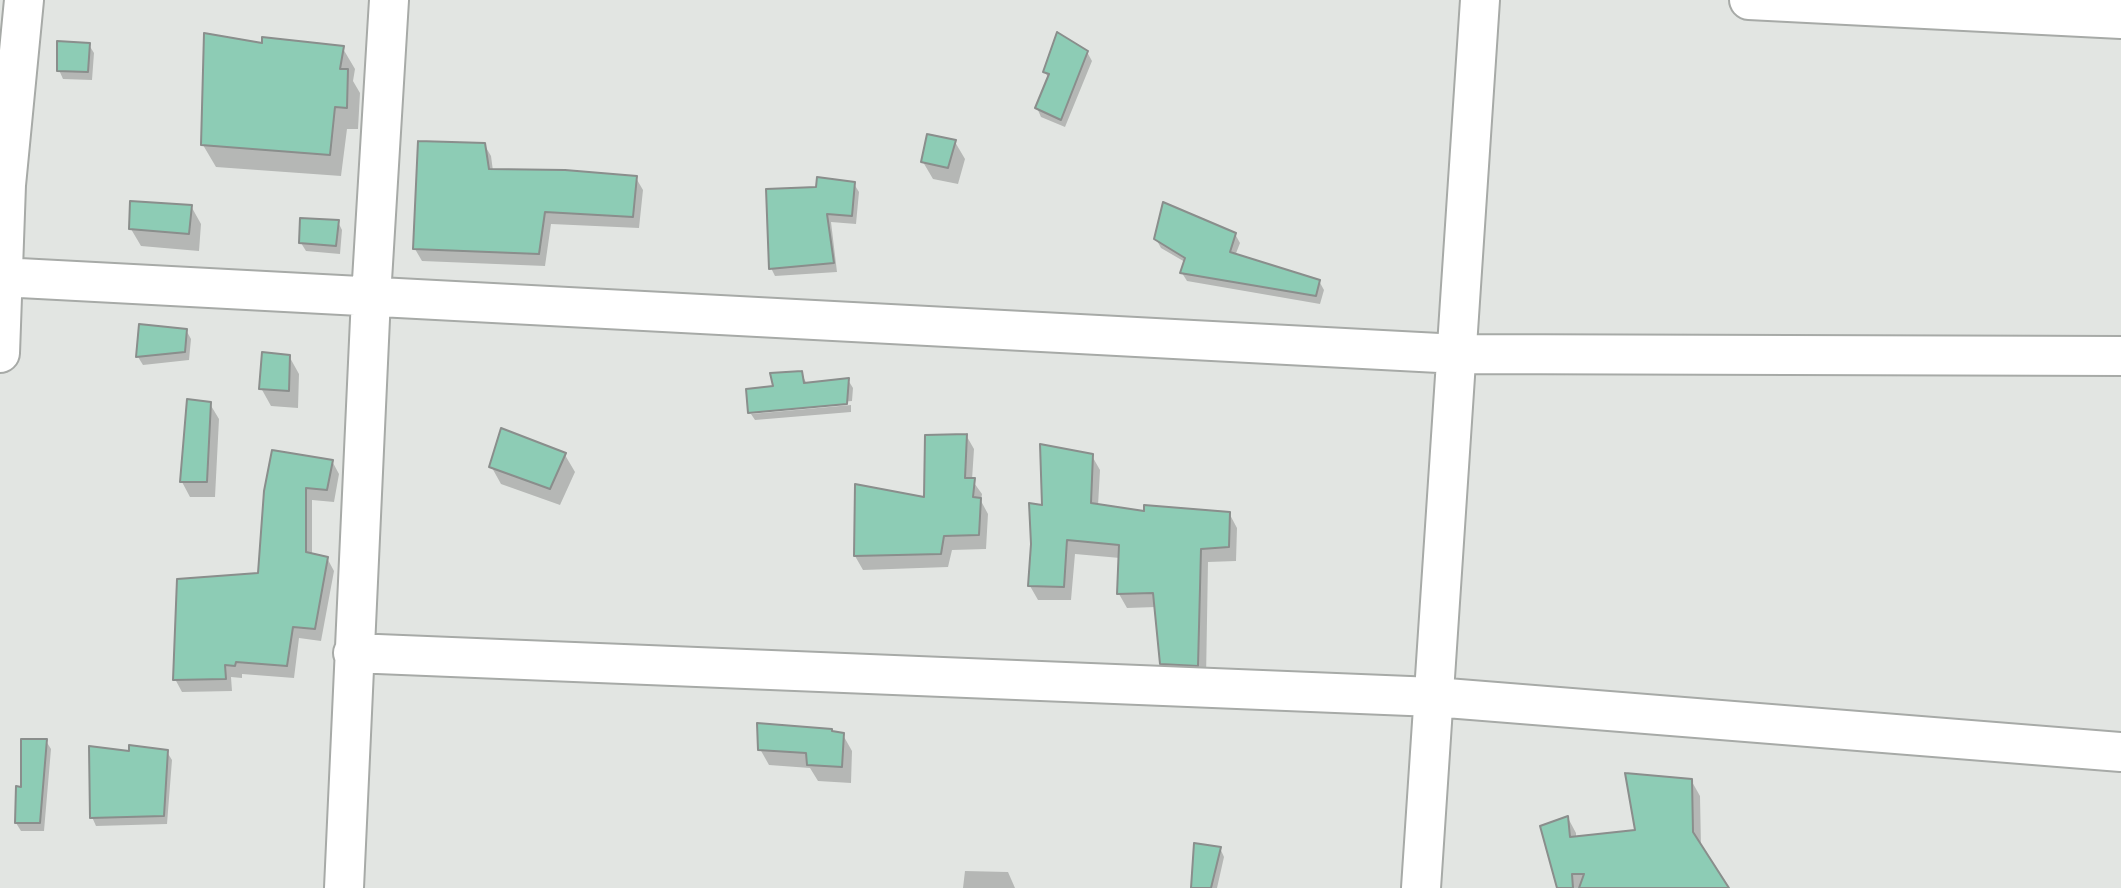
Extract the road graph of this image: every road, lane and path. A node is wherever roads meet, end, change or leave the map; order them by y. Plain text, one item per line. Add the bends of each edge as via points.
1 (24, 0) edge
2 (389, 0) edge
3 (1480, 0) edge
4 (1749, 0) edge
5 (2121, 19) edge
6 (2, 277) edge
7 (371, 297) junction
8 (0, 353) edge
9 (1458, 354) junction
10 (2121, 356) edge
11 (353, 653) junction
12 (1434, 698) junction
13 (2121, 752) edge
14 (344, 888) edge
15 (1421, 888) edge

1 - 6 street
2 - 7 street
3 - 9 street
4 - 5 street
6 - 7 street
6 - 8 street
7 - 9 street
7 - 11 street
9 - 10 street
9 - 12 street
11 - 12 street
11 - 14 street
12 - 13 street
12 - 15 street

